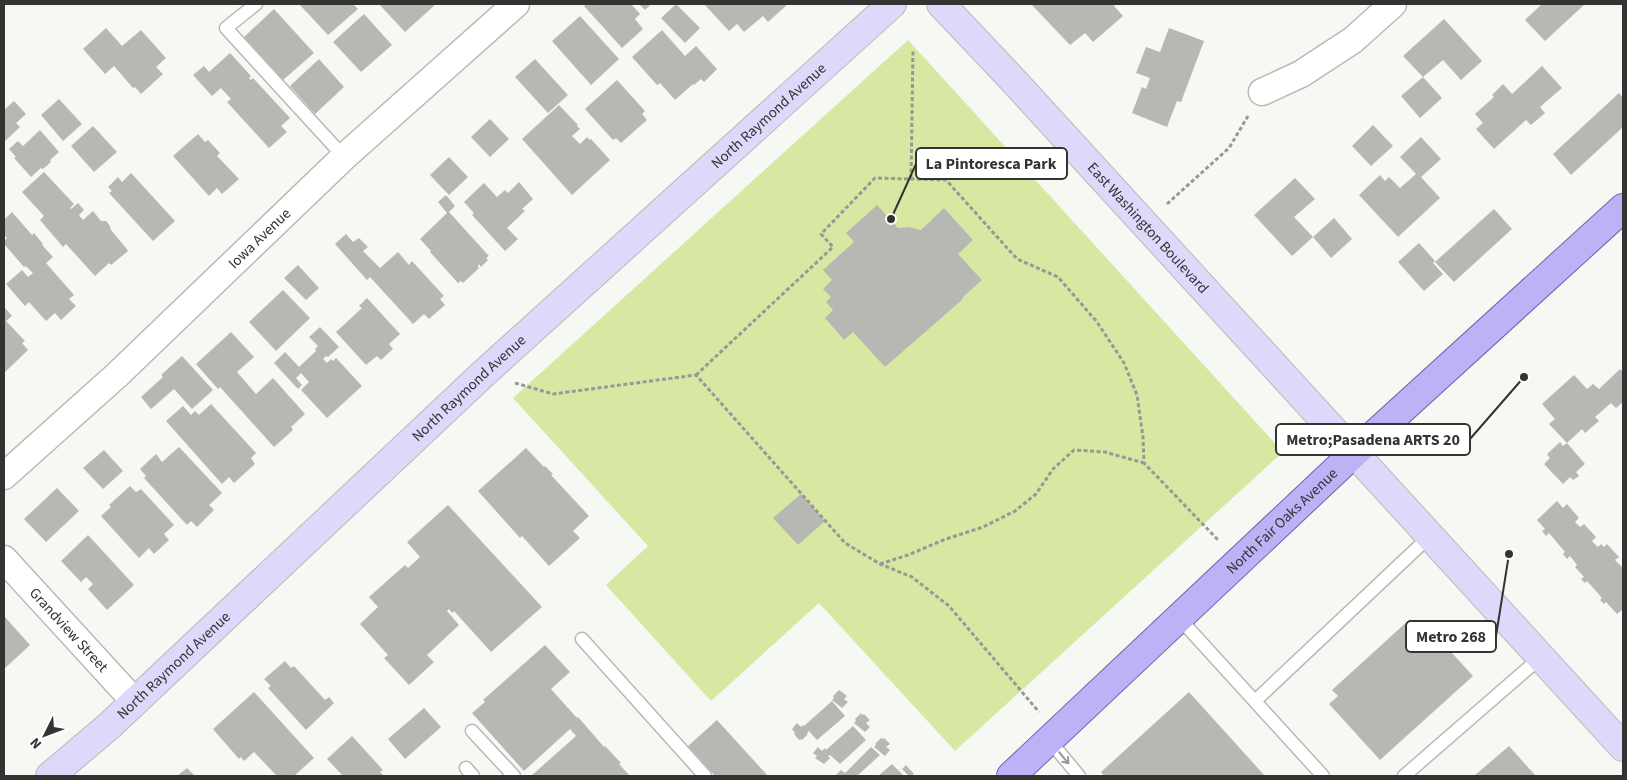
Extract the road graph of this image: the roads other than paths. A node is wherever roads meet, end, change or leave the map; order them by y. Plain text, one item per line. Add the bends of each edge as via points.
1 (256, 4) edge
2 (516, 4) edge
3 (892, 4) edge
4 (941, 4) edge
5 (1393, 4) edge
6 (1262, 92) road end
7 (344, 157) junction
8 (1623, 208) edge
9 (1354, 453) junction
10 (4, 476) edge
11 (1430, 536) junction
12 (4, 559) edge
13 (1179, 618) junction
14 (582, 638) dead end
15 (1541, 658) junction
16 (1254, 701) junction
17 (135, 702) junction
18 (472, 731) dead end
19 (1053, 737) junction
20 (1623, 747) edge
21 (1014, 775) edge
22 (50, 776) edge
23 (514, 776) edge
24 (706, 776) edge
25 (1079, 776) edge
26 (1323, 776) edge
27 (1404, 776) edge

1 - 7 lane via 226,28
2 - 7 street, Iowa Avenue
3 - 17 street, North Raymond Avenue via 483,374
4 - 9 street, East Washington Boulevard
5 - 6 street via 1353,40 1301,74
7 - 10 street, Iowa Avenue via 117,375
8 - 9 main road, North Fair Oaks Avenue
9 - 11 street, East Washington Boulevard
9 - 13 main road, North Fair Oaks Avenue
11 - 15 street, East Washington Boulevard
11 - 16 lane
12 - 17 street, Grandview Street
13 - 16 lane
13 - 19 main road, North Fair Oaks Avenue
14 - 24 lane
15 - 20 street, East Washington Boulevard
15 - 27 lane
16 - 26 lane
17 - 22 street, North Raymond Avenue
18 - 23 lane
19 - 21 main road, North Fair Oaks Avenue
19 -> 25 lane

